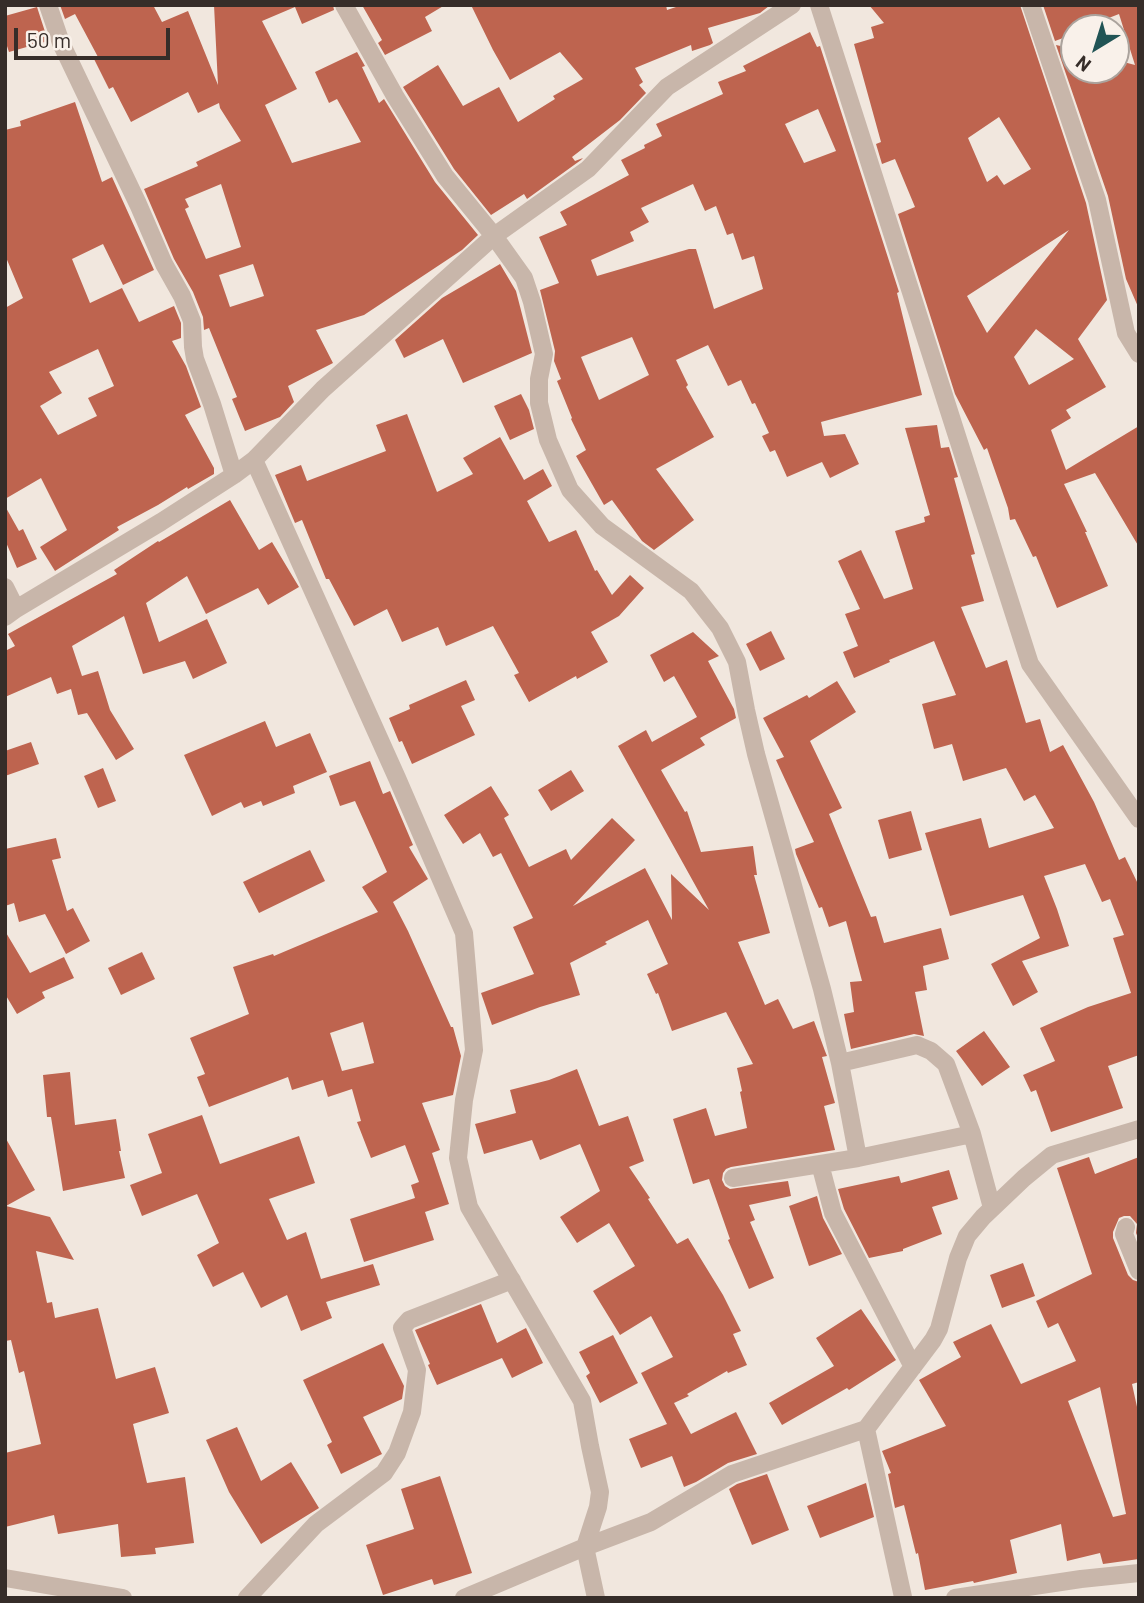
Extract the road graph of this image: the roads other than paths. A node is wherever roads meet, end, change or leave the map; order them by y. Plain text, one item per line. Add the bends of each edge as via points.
1 (48, 5) edge
2 (344, 5) edge
3 (792, 5) edge
4 (819, 5) edge
5 (1031, 5) edge
6 (494, 236) junction
7 (1139, 354) edge
8 (254, 460) junction
9 (234, 475) junction
10 (5, 587) edge
11 (10, 613) edge
12 (1139, 819) edge
13 (840, 1063) junction
14 (1139, 1129) edge
15 (972, 1134) junction
16 (858, 1158) junction
17 (820, 1164) junction
18 (733, 1178) dead end
19 (992, 1208) junction
20 (1126, 1227) dead end
21 (1139, 1270) edge
22 (512, 1280) junction
23 (913, 1367) junction
24 (866, 1429) junction
25 (584, 1547) junction
26 (1139, 1573) edge
27 (5, 1578) edge
28 (903, 1597) edge
29 (123, 1598) edge
30 (247, 1598) edge
31 (464, 1598) edge
32 (596, 1598) edge
33 (897, 1598) edge
34 (911, 1598) edge
35 (955, 1598) edge

1 - 9 street via 61,43 192,321 192,348
2 - 6 street via 445,176
3 - 6 street via 667,87 587,169
4 - 12 street via 1030,664
5 - 7 street via 1097,200 1126,333
6 - 8 street via 323,389
6 - 13 street via 524,278 532,302 544,354 539,403 548,440 570,490 603,526 691,591 720,628 737,662 754,743
8 - 9 street
8 - 22 street via 464,933 474,1050 458,1158 470,1207
9 - 11 street
10 - 11 street
13 - 15 street via 917,1045 931,1051 946,1064
13 - 16 street
14 - 19 street via 1052,1155
15 - 16 street
15 - 19 street
16 - 17 street
17 - 18 street
17 - 23 street via 833,1213
19 - 23 street via 967,1236 939,1329
20 - 21 street via 1124,1234
22 - 25 street via 582,1401 600,1492
22 - 30 street via 405,1324 402,1328 417,1370 412,1412 397,1453 384,1473 316,1524
23 - 24 street
24 - 25 street via 732,1474 651,1522
24 - 28 street
25 - 31 street
25 - 32 street
26 - 35 street
27 - 29 street
28 - 33 street
28 - 34 street

